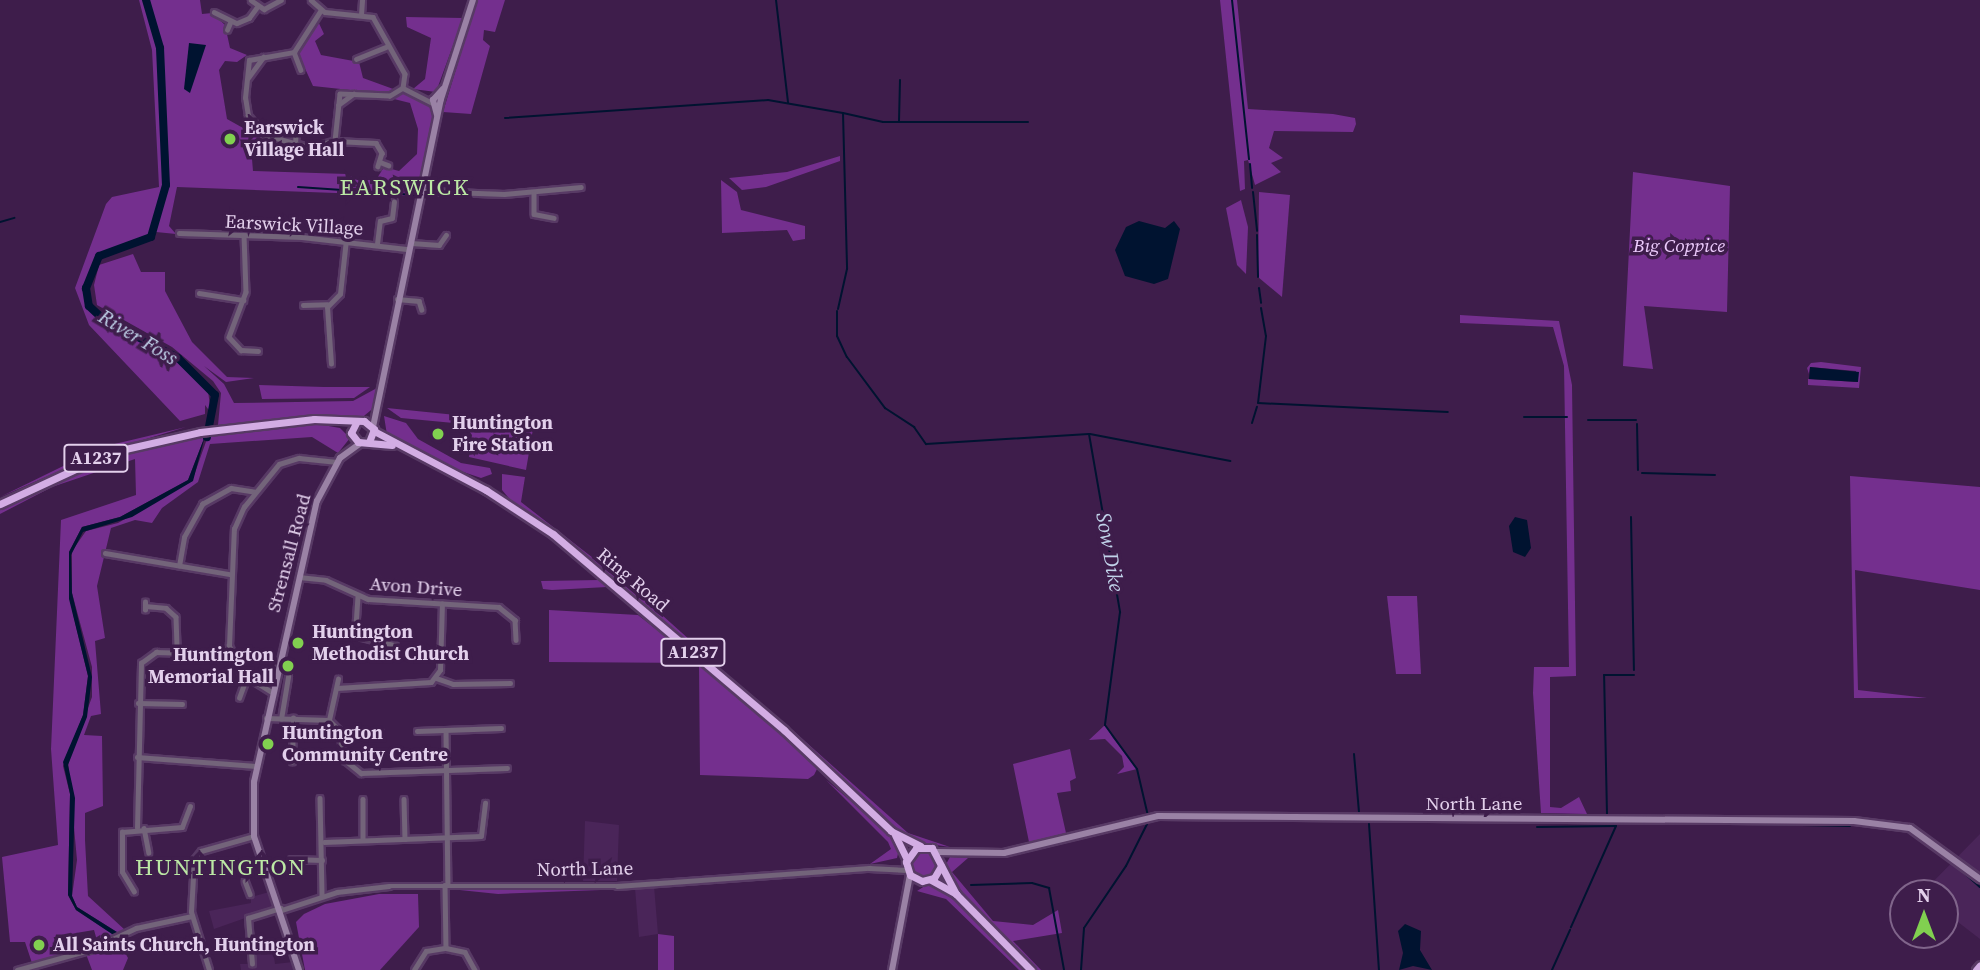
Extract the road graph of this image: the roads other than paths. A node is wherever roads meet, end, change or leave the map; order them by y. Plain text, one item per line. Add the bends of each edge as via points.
1 (251, 0) edge
2 (281, 0) edge
3 (311, 0) edge
4 (362, 0) edge
5 (473, 0) edge
6 (257, 8) junction
7 (321, 10) junction
8 (214, 12) dead end
9 (362, 15) junction
10 (230, 23) junction
11 (227, 30) dead end
12 (386, 47) junction
13 (294, 52) junction
14 (356, 59) dead end
15 (301, 70) dead end
16 (404, 88) junction
17 (437, 102) junction
18 (296, 126) dead end
19 (335, 141) junction
20 (291, 144) junction
21 (287, 159) dead end
22 (388, 165) dead end
23 (580, 187) dead end
24 (424, 191) junction
25 (534, 193) junction
26 (394, 202) dead end
27 (554, 218) dead end
28 (178, 233) dead end
29 (244, 234) junction
30 (446, 234) dead end
31 (346, 240) junction
32 (377, 244) junction
33 (410, 246) junction
34 (199, 293) dead end
35 (397, 299) junction
36 (243, 300) junction
37 (327, 304) junction
38 (303, 305) dead end
39 (422, 310) dead end
40 (258, 351) dead end
41 (331, 364) dead end
42 (376, 412) junction
43 (337, 422) junction
44 (360, 422) junction
45 (373, 429) junction
46 (352, 436) junction
47 (365, 443) junction
48 (393, 445) junction
49 (347, 450) junction
50 (337, 462) junction
51 (255, 492) junction
52 (0, 504) edge
53 (105, 553) dead end
54 (179, 566) junction
55 (229, 574) junction
56 (298, 577) junction
57 (358, 597) junction
58 (442, 604) junction
59 (145, 606) dead end
60 (514, 637) dead end
61 (391, 643) dead end
62 (177, 653) junction
63 (230, 653) junction
64 (288, 677) dead end
65 (246, 678) junction
66 (436, 678) junction
67 (338, 679) dead end
68 (509, 683) dead end
69 (337, 688) junction
70 (271, 692) junction
71 (238, 699) dead end
72 (138, 703) junction
73 (183, 704) dead end
74 (265, 718) junction
75 (281, 719) junction
76 (293, 719) junction
77 (329, 720) junction
78 (501, 728) dead end
79 (417, 730) dead end
80 (446, 730) junction
81 (380, 732) dead end
82 (341, 735) junction
83 (137, 757) junction
84 (292, 762) dead end
85 (256, 766) junction
86 (507, 768) dead end
87 (446, 770) junction
88 (320, 799) dead end
89 (363, 799) dead end
90 (404, 799) dead end
91 (485, 803) dead end
92 (190, 806) dead end
93 (136, 828) junction
94 (144, 828) junction
95 (891, 831) junction
96 (254, 836) junction
97 (447, 838) junction
98 (363, 839) junction
99 (405, 839) junction
100 (324, 842) junction
101 (920, 846) junction
102 (937, 852) junction
103 (149, 853) dead end
104 (954, 856) junction
105 (291, 859) dead end
106 (322, 860) junction
107 (941, 865) junction
108 (908, 867) junction
109 (929, 880) junction
110 (1980, 880) edge
111 (245, 881) dead end
112 (447, 885) junction
113 (134, 892) dead end
114 (250, 894) dead end
115 (956, 894) junction
116 (909, 895) junction
117 (322, 896) junction
118 (282, 909) junction
119 (192, 916) junction
120 (446, 948) junction
121 (252, 964) dead end
122 (1980, 965) edge
123 (18, 970) edge
124 (209, 970) edge
125 (299, 970) edge
126 (414, 970) edge
127 (475, 970) edge
128 (892, 970) edge
129 (1031, 970) edge
130 (1976, 970) edge

1 - 6 street
2 - 6 street via 268,9
3 - 7 street
4 - 9 street
5 - 17 street
6 - 10 street via 249,18
7 - 9 street
7 - 13 street
8 - 10 street
9 - 12 street via 376,20
10 - 11 street
12 - 14 street
12 - 16 street via 404,69
13 - 15 street
13 - 20 street via 249,60 247,79 248,116 264,135
16 - 17 street
16 - 19 street via 390,96 354,94 337,105
17 - 24 street via 438,120
18 - 20 street
19 - 20 street via 313,148
19 - 22 street via 373,141 381,149 379,164
20 - 21 street
23 - 25 street
24 - 25 street
24 - 33 street
25 - 27 street via 534,214
26 - 32 street via 392,218 380,221
28 - 29 street, Earswick Village
29 - 31 street, Earswick Village
29 - 36 street
30 - 33 street, Earswick Village via 439,245
31 - 32 street, Earswick Village
31 - 37 street via 340,293
32 - 33 street, Earswick Village
33 - 35 street
34 - 36 street
35 - 39 street via 419,301
35 - 42 street via 386,381
36 - 40 street via 229,337 241,351
37 - 38 street
37 - 41 street
42 - 44 street
42 - 45 street
43 - 44 highway, A1237
43 - 46 highway
43 - 52 highway, A1237 via 314,419 218,429 112,452
44 - 45 highway, Ring Road
44 - 46 highway
45 - 47 highway
45 - 48 highway, Ring Road / A1237
46 - 47 highway
46 - 49 street, Strensall Road
47 - 48 highway, Ring Road / A1237
47 - 49 street, Strensall Road
48 - 95 highway, Ring Road / A1237 via 486,490 553,534 784,730
49 - 50 street, Strensall Road
50 - 51 street via 288,460
50 - 56 street, Strensall Road via 317,501
51 - 54 street via 237,486 202,504 186,530
51 - 55 street via 234,529
53 - 54 street
54 - 55 street
55 - 63 street
56 - 57 street, Avon Drive via 326,580
56 - 70 street, Strensall Road
57 - 58 street, Avon Drive
57 - 61 street via 359,633 371,643
58 - 60 street, Avon Drive via 503,608 515,620
58 - 66 street
59 - 62 street via 166,608 176,617
62 - 63 street
62 - 72 street via 156,652 144,659
63 - 65 street
64 - 75 street
65 - 70 street
65 - 71 street
66 - 68 street via 453,684
66 - 69 street via 420,686
67 - 69 street
69 - 77 street
70 - 74 street, Strensall Road
72 - 73 street
72 - 83 street
74 - 75 street
74 - 85 street, Strensall Road
75 - 76 street
76 - 77 street
76 - 84 street
77 - 82 street
78 - 80 street
79 - 80 street
80 - 87 street
81 - 82 street
82 - 87 street via 344,757 356,771
83 - 85 street
83 - 93 street
85 - 96 street, Strensall Road
86 - 87 street
87 - 97 street
88 - 100 street
89 - 98 street
90 - 99 street
91 - 97 street via 484,835
92 - 94 street via 186,825
93 - 94 street
93 - 113 street via 125,830 120,843 122,872
94 - 103 street
95 - 101 highway, Ring Road / A1237
95 - 108 highway, Ring Road / A1237
96 - 118 street
96 - 119 street via 196,855
97 - 99 street
97 - 112 street
98 - 99 street
98 - 100 street
100 - 106 street
101 - 102 highway, Ring Road
101 - 108 highway
102 - 104 street, North Lane
102 - 107 highway
104 - 107 street, North Lane
104 - 110 street, North Lane via 1004,853 1148,818 1883,822 1932,839
105 - 106 street
106 - 117 street
107 - 109 highway
107 - 115 highway
108 - 109 highway
108 - 112 street, North Lane via 651,884
108 - 116 street
109 - 115 highway
109 - 116 street
111 - 114 street
112 - 117 street, North Lane
112 - 120 street
115 - 129 highway
116 - 128 street via 895,933
117 - 118 street, North Lane
118 - 121 street, North Lane via 248,918
118 - 125 street
119 - 123 street via 121,934
119 - 124 street
120 - 126 street via 426,951
120 - 127 street via 465,952
122 - 130 highway

